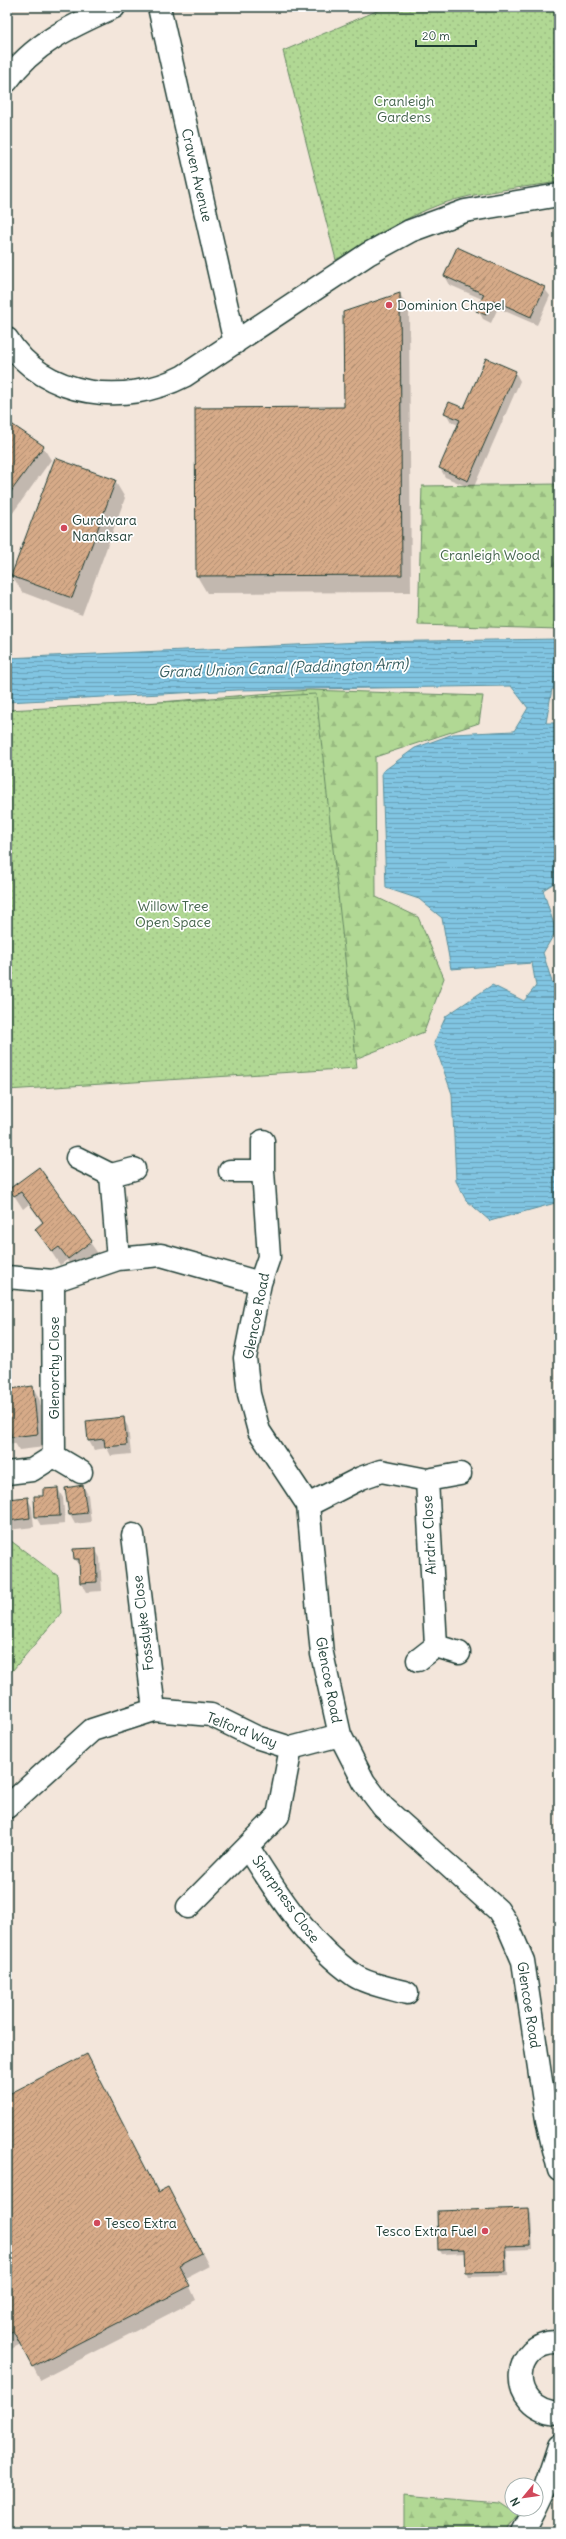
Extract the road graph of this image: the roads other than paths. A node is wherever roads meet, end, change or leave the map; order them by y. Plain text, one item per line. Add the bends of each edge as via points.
1 (114, 7) edge
2 (159, 7) edge
3 (7, 81) edge
4 (559, 195) edge
5 (7, 340) edge
6 (235, 343) junction
7 (263, 1141) dead end
8 (77, 1158) dead end
9 (134, 1169) dead end
10 (230, 1171) dead end
11 (263, 1171) junction
12 (111, 1175) junction
13 (118, 1259) junction
14 (7, 1277) edge
15 (53, 1281) junction
16 (260, 1283) junction
17 (54, 1456) junction
18 (81, 1472) dead end
19 (7, 1473) edge
20 (460, 1474) dead end
21 (427, 1480) junction
22 (308, 1505) junction
23 (132, 1535) dead end
24 (436, 1646) junction
25 (459, 1653) dead end
26 (418, 1660) dead end
27 (154, 1710) junction
28 (340, 1735) junction
29 (291, 1748) junction
30 (7, 1808) edge
31 (248, 1847) junction
32 (188, 1907) dead end
33 (408, 1993) dead end
34 (553, 2120) edge
35 (559, 2170) edge
36 (559, 2342) edge
37 (559, 2413) edge
38 (559, 2419) edge
39 (559, 2446) edge
40 (544, 2490) edge
41 (531, 2517) edge
42 (524, 2532) edge

1 - 3 street via 54,36 29,57
2 - 6 street, Craven Avenue
4 - 6 street via 465,212 410,231 368,254
5 - 6 street via 22,358 54,380 80,390 108,394 138,393 170,383
7 - 11 street, Glencoe Road
8 - 12 street
9 - 12 street
10 - 11 street
11 - 16 street, Glencoe Road via 269,1258
12 - 13 street
13 - 15 street
13 - 16 street via 162,1255
14 - 15 street
15 - 17 street, Glenorchy Close
16 - 22 street, Glencoe Road via 245,1358 249,1394 259,1431
17 - 18 street
17 - 19 street via 32,1470
20 - 21 street
21 - 22 street, Airdrie Close via 381,1471 361,1478
21 - 24 street, Airdrie Close
22 - 28 street, Glencoe Road via 322,1654
23 - 27 street, Fossdyke Close
24 - 25 street
24 - 26 street
27 - 29 street, Telford Way via 211,1715 256,1737
27 - 30 street, Telford Way via 92,1730
28 - 29 street, Telford Way
28 - 34 street, Glencoe Road via 364,1782 382,1807 498,1910 507,1924 523,1961
29 - 31 street via 278,1816
31 - 32 street
31 - 33 street, Sharpness Close via 270,1882 314,1941 356,1977
34 - 35 street, Glencoe Road
36 - 37 street via 535,2348 526,2357 521,2368 520,2381 526,2398 535,2407 546,2412
37 - 38 street
39 - 40 street
41 - 42 street

